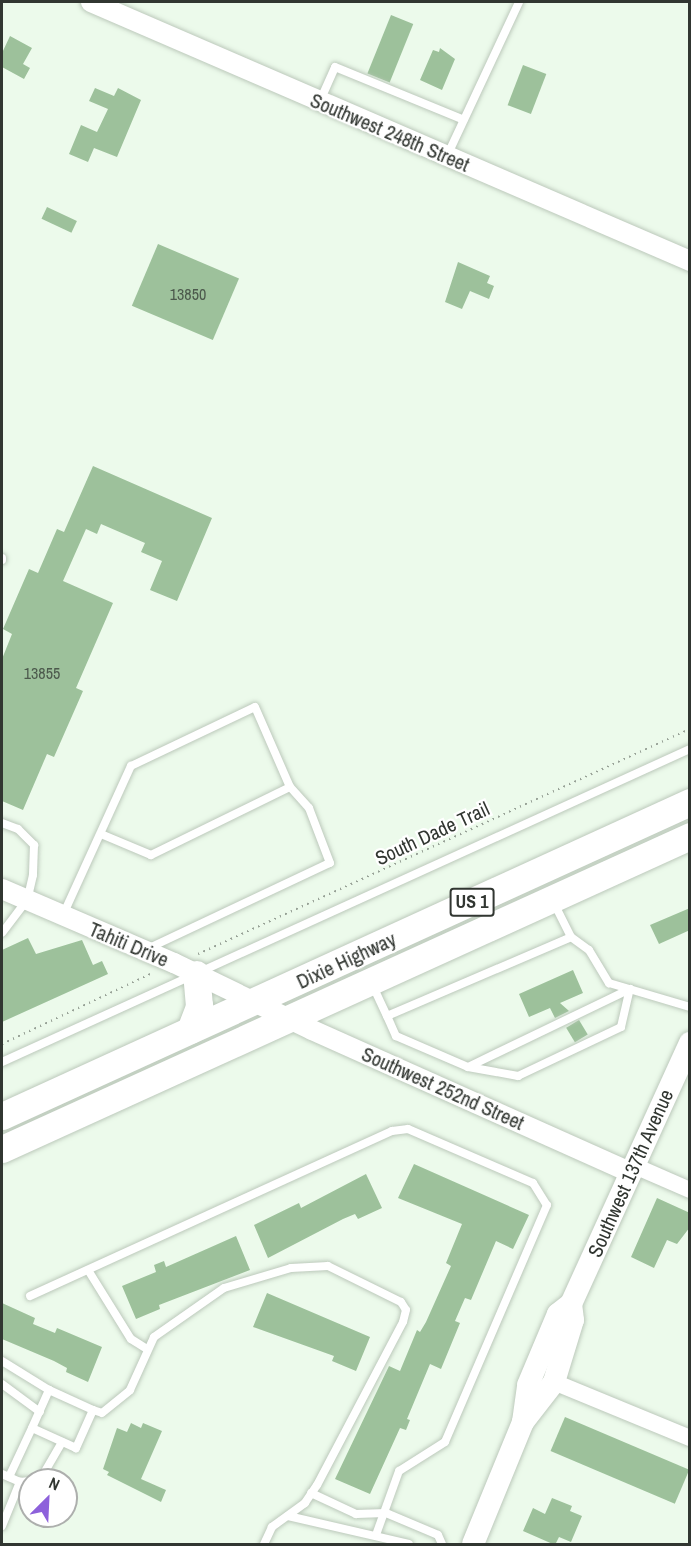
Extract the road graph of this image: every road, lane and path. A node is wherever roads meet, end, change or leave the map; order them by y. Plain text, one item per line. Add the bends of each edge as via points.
1 (91, 2) edge
2 (519, 2) edge
3 (319, 102) junction
4 (464, 120) junction
5 (447, 157) junction
6 (690, 261) edge
7 (690, 729) edge
8 (690, 749) edge
9 (290, 787) junction
10 (690, 802) edge
11 (690, 810) edge
12 (2, 823) edge
13 (101, 834) junction
14 (690, 836) edge
15 (2, 889) edge
16 (551, 898) junction
17 (27, 900) junction
18 (63, 915) junction
19 (2, 933) edge
20 (571, 937) junction
21 (144, 950) junction
22 (194, 965) junction
23 (154, 971) dead end
24 (370, 981) junction
25 (630, 989) junction
26 (255, 1001) junction
27 (690, 1007) edge
28 (387, 1016) junction
29 (287, 1018) junction
30 (190, 1030) junction
31 (690, 1043) edge
32 (2, 1044) edge
33 (2, 1062) edge
34 (468, 1067) junction
35 (2, 1116) edge
36 (2, 1149) edge
37 (634, 1169) junction
38 (690, 1190) edge
39 (88, 1270) junction
40 (30, 1296) dead end
41 (572, 1304) junction
42 (147, 1349) junction
43 (2, 1361) edge
44 (554, 1382) junction
45 (2, 1384) edge
46 (49, 1390) junction
47 (93, 1410) junction
48 (40, 1412) junction
49 (523, 1422) junction
50 (32, 1428) junction
51 (690, 1438) edge
52 (62, 1442) junction
53 (47, 1468) edge
54 (5, 1476) edge
55 (18, 1487) edge
56 (311, 1493) junction
57 (386, 1513) junction
58 (288, 1516) junction
59 (2, 1526) edge
60 (376, 1534) junction
61 (264, 1545) edge
62 (409, 1545) edge
63 (442, 1545) edge
64 (473, 1545) edge

1 - 3 street, Southwest 248th Street
2 - 4 lane
3 - 4 lane via 335,66
3 - 5 street, Southwest 248th Street
4 - 5 lane
5 - 6 street, Southwest 248th Street
7 - 22 path, South Dade Trail
8 - 22 lane
9 - 13 lane via 150,855
9 - 13 lane via 255,707 130,766
9 - 21 lane via 309,808 330,863
10 - 26 highway, Dixie Highway / US 1
11 - 16 highway via 670,828 569,873 560,880
12 - 17 lane via 18,829 34,845
13 - 18 lane
14 - 16 highway, Dixie Highway / US 1
15 - 17 street, Tahiti Drive
16 - 20 lane
16 - 24 highway, Dixie Highway / US 1
17 - 18 street, Tahiti Drive
17 - 19 lane
18 - 21 street, Tahiti Drive
20 - 25 lane via 589,950 609,983
20 - 28 lane
21 - 22 street, Tahiti Drive
22 - 26 street, Tahiti Drive
22 - 30 highway via 200,1006
22 - 33 lane
23 - 32 path
24 - 28 lane
24 - 29 highway, Dixie Highway / US 1
25 - 27 lane
25 - 34 lane
25 - 34 lane via 621,1027 590,1042 518,1076
26 - 29 street, Southwest 252nd Street
26 - 30 highway, Dixie Highway / US 1
28 - 34 lane via 396,1036
29 - 36 highway, Dixie Highway / US 1
29 - 37 street, Southwest 252nd Street
30 - 35 highway, Dixie Highway / US 1
31 - 37 main road, Southwest 137th Avenue
37 - 38 street, Southwest 252nd Street
37 - 41 main road, Southwest 137th Avenue
39 - 40 lane
39 - 42 lane via 131,1339
39 - 57 lane via 392,1131 408,1129 533,1183 547,1205 445,1442 399,1471 392,1482
41 - 44 main road, Southwest 137th Avenue via 573,1320
41 - 49 main road, Southwest 137th Avenue via 558,1314 532,1375
42 - 47 lane via 130,1390 102,1413
42 - 56 lane via 164,1328 224,1288 291,1268 328,1266 401,1302 406,1310 403,1322
43 - 46 lane
44 - 49 main road, Southwest 137th Avenue
44 - 51 street
45 - 48 lane
46 - 47 lane
46 - 48 lane
47 - 52 lane via 76,1448
48 - 50 lane
49 - 64 main road, Southwest 137th Avenue
50 - 52 lane
50 - 54 lane
52 - 53 lane
55 - 59 lane
56 - 57 lane via 356,1514
56 - 58 lane
57 - 60 lane
57 - 63 lane via 438,1534
58 - 60 lane via 343,1532
58 - 61 lane via 272,1527
60 - 62 lane

